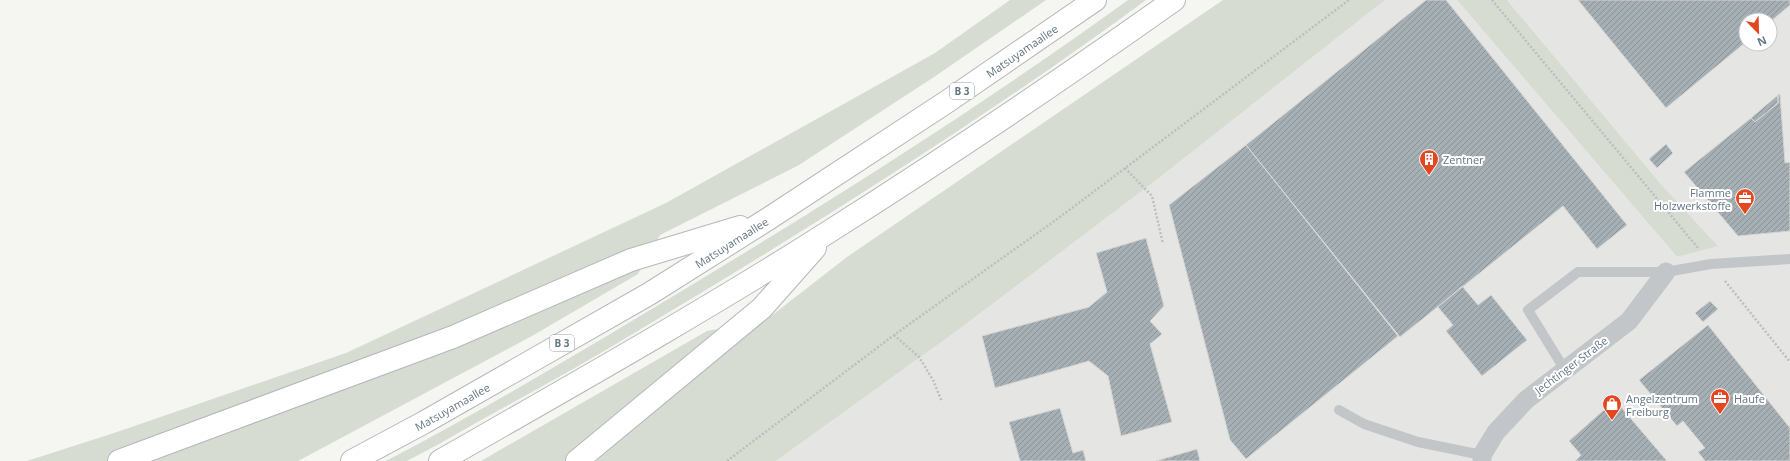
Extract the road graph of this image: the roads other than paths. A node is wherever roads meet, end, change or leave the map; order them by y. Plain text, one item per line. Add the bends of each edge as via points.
1 (1095, 0) edge
2 (1174, 0) edge
3 (768, 219) junction
4 (829, 232) junction
5 (1790, 259) edge
6 (1666, 272) junction
7 (1565, 370) junction
8 (1339, 410) dead end
9 (1482, 458) edge
10 (119, 461) edge
11 (352, 461) edge
12 (440, 461) edge
13 (576, 461) edge

1 - 3 highway, Matsuyamaallee / B 3 via 945,103
2 - 4 highway via 974,138
3 - 10 highway via 631,260 453,337
3 - 11 highway, Matsuyamaallee / B 3 via 649,294
4 - 12 highway via 639,347
4 - 13 highway via 762,308
5 - 6 lane via 1711,264
6 - 7 street, Jechtinger Straße via 1629,321
6 - 7 lane via 1578,272 1528,310
7 - 9 street, Jechtinger Straße via 1526,400 1496,432
8 - 9 lane via 1364,424 1418,442

